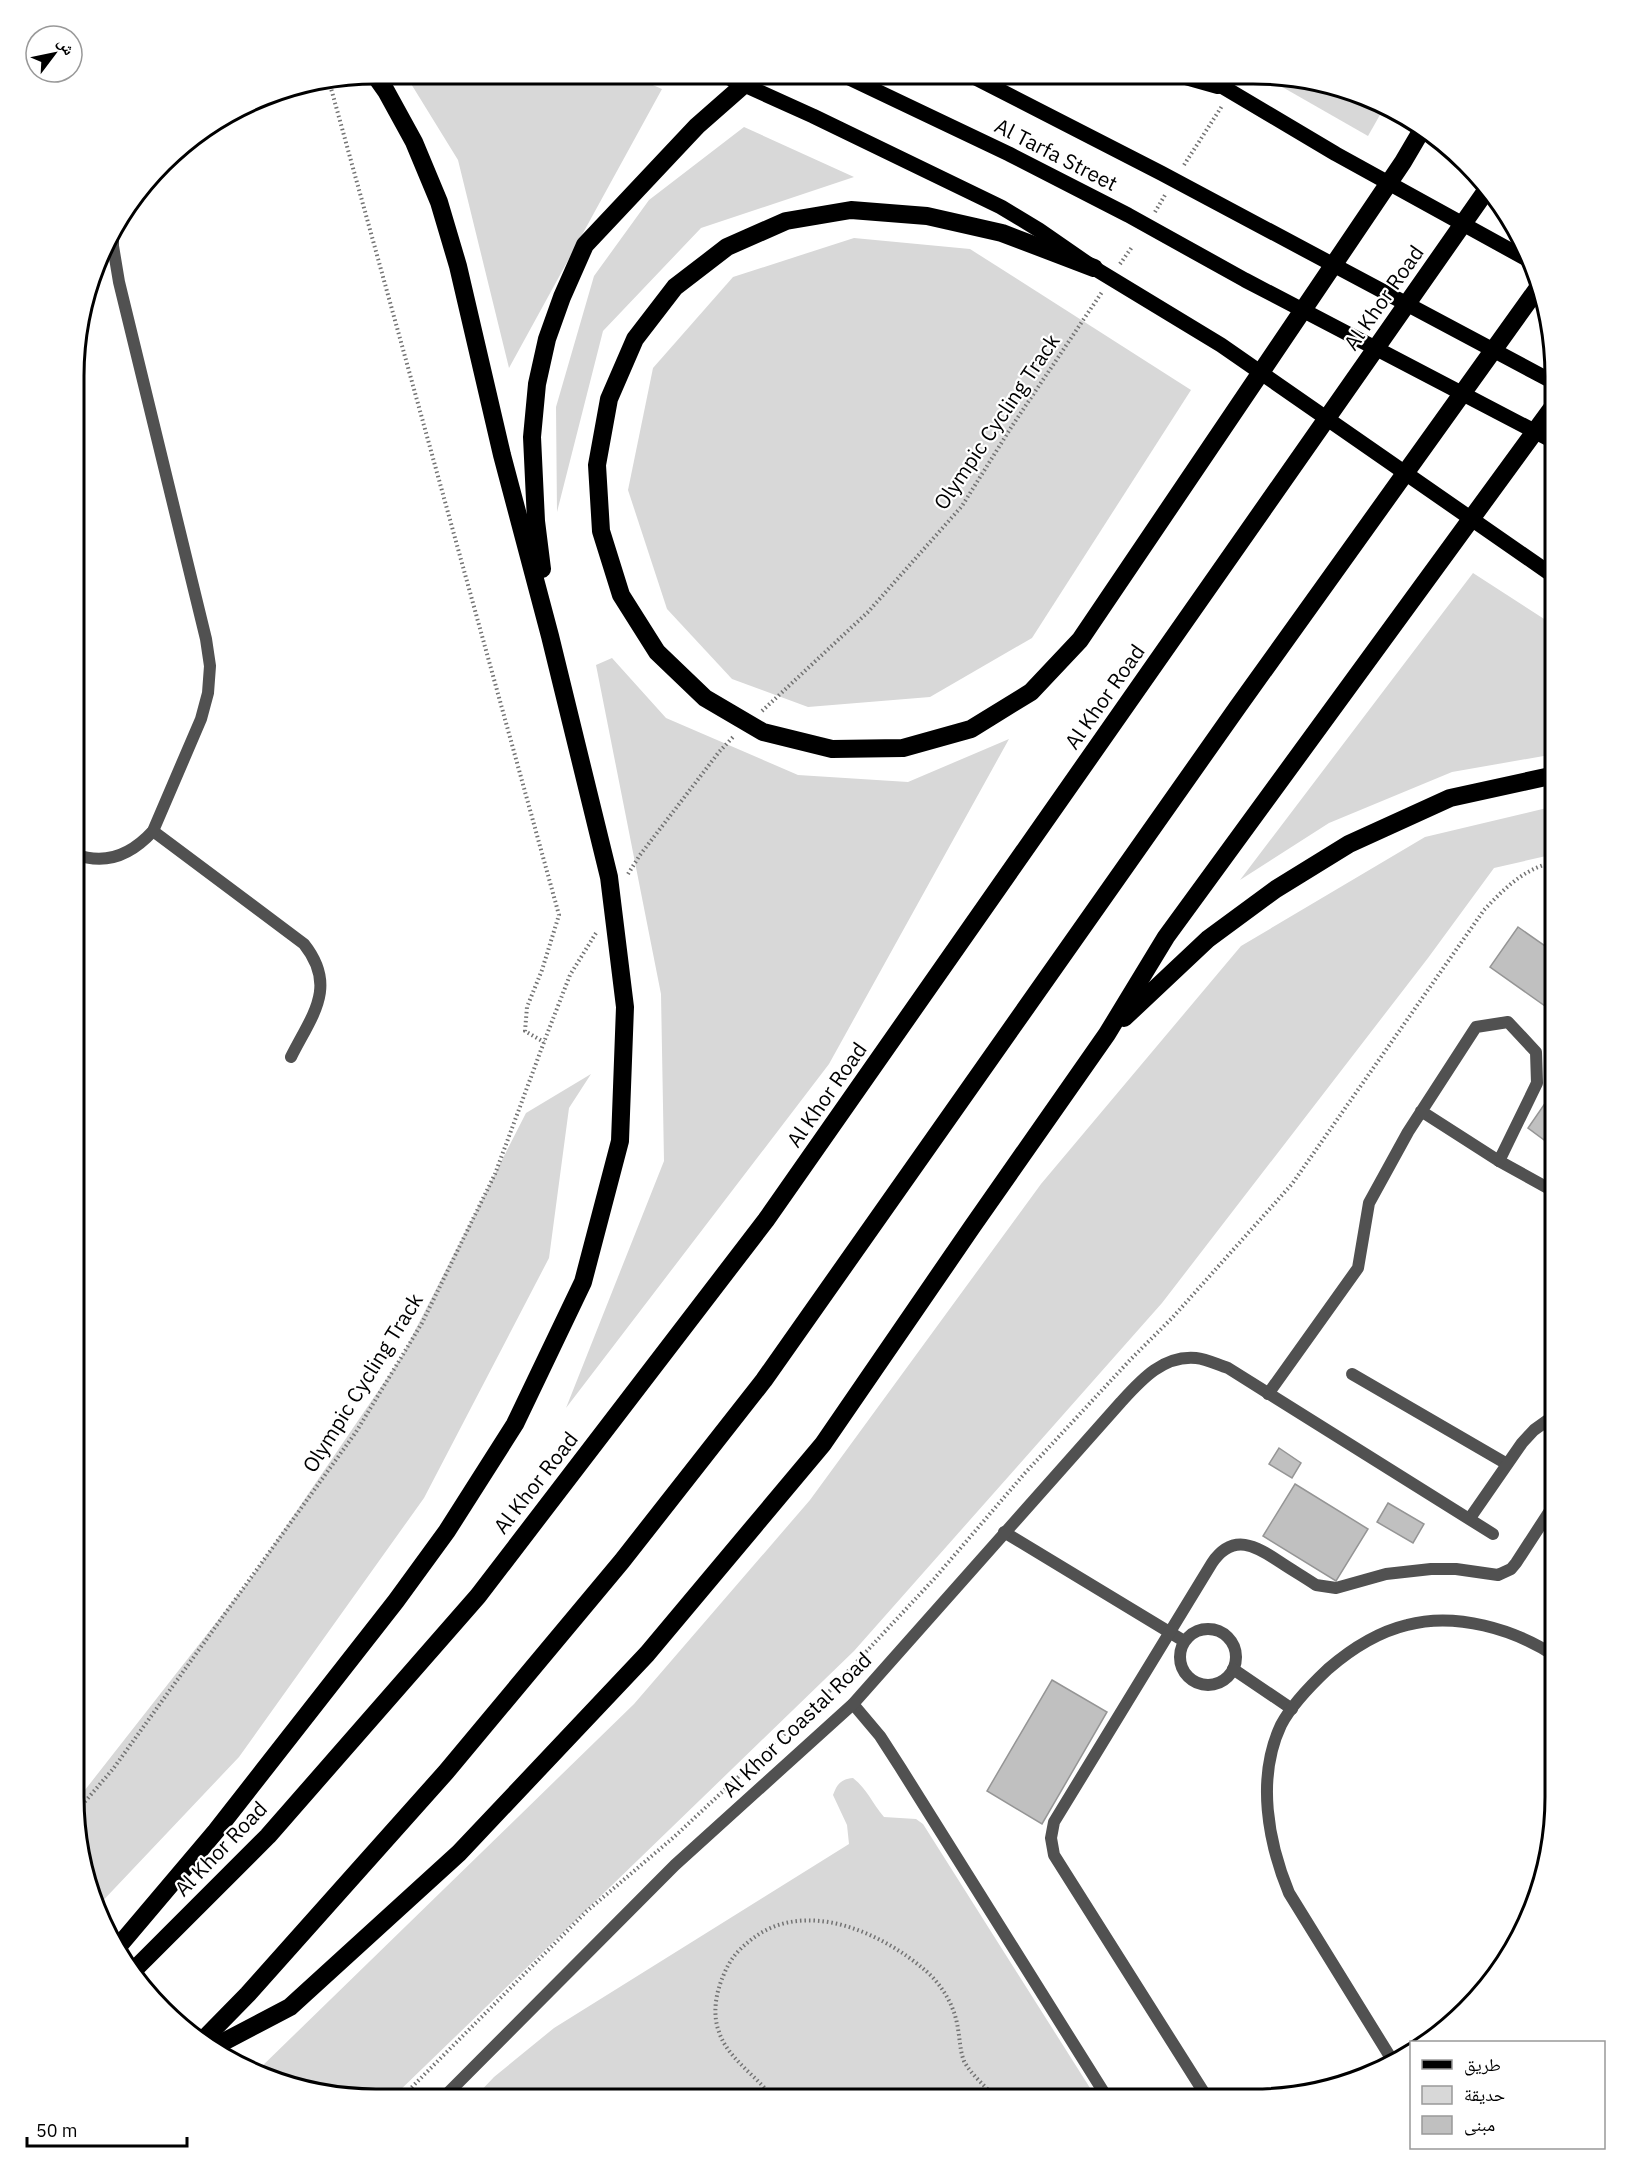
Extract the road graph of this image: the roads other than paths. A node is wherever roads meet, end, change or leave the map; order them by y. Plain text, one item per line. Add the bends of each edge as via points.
1 (381, 84) edge
2 (740, 84) edge
3 (745, 84) edge
4 (863, 84) edge
5 (987, 84) edge
6 (1216, 84) edge
7 (1419, 135) edge
8 (1483, 196) edge
9 (113, 248) edge
10 (1519, 255) edge
11 (1094, 268) junction
12 (1533, 295) edge
13 (1545, 377) edge
14 (1545, 419) edge
15 (1545, 436) edge
16 (1545, 570) edge
17 (550, 636) junction
18 (1545, 777) edge
19 (153, 831) junction
20 (84, 856) edge
21 (1107, 1034) junction
22 (291, 1057) dead end
23 (1421, 1111) junction
24 (1498, 1161) junction
25 (1545, 1187) edge
26 (1352, 1374) dead end
27 (1268, 1394) junction
28 (1545, 1422) edge
29 (1507, 1464) junction
30 (1470, 1518) junction
31 (1545, 1518) edge
32 (1004, 1532) junction
33 (1494, 1534) dead end
34 (1171, 1633) junction
35 (1184, 1641) junction
36 (1545, 1651) edge
37 (1233, 1669) junction
38 (853, 1704) junction
39 (1292, 1709) junction
40 (122, 1942) edge
41 (138, 1966) edge
42 (207, 2035) edge
43 (220, 2044) edge
44 (1389, 2055) edge
45 (452, 2089) edge
46 (1102, 2089) edge
47 (1202, 2089) edge

1 - 17 highway via 414,142 439,202
2 - 11 main road via 1001,207
3 - 17 highway via 697,126 585,245 547,339 537,384 532,437 536,522
4 - 15 main road, Al Tarfa Street via 1089,194
5 - 13 main road, Al Tarfa Street
6 - 10 main road
7 - 11 highway via 1080,640 1031,692 971,729 903,748 832,749 763,732 705,698 657,652 621,595 601,531 597,465 609,399 635,339 675,287 727,247 786,221 851,210 927,216 1002,233
8 - 41 highway, Al Khor Road via 766,1220 478,1596 268,1836
9 - 19 street via 210,666 201,719
11 - 16 main road via 1221,345
12 - 42 highway via 764,1380 614,1570 446,1772
14 - 21 highway via 1166,937
17 - 40 highway via 609,878 625,1007 620,1141 583,1282 515,1424 447,1531 216,1831
18 - 21 highway via 1450,798 1349,844 1276,889 1208,939
19 - 20 street via 127,853 111,858
19 - 22 street via 311,953 320,975 320,998
21 - 43 highway via 823,1444 647,1653 459,1853 290,2007
23 - 24 street
23 - 24 street via 1476,1027 1508,1022 1536,1052 1537,1083
23 - 27 street via 1369,1203 1358,1268
24 - 25 street
26 - 29 street
27 - 30 street, Al Khor Coastal Road
27 - 32 street, Al Khor Coastal Road via 1228,1368 1199,1358 1180,1358 1160,1366 1141,1380
28 - 29 street
29 - 30 street
30 - 33 street, Al Khor Coastal Road
31 - 34 street via 1516,1563 1498,1575 1456,1569 1415,1571 1326,1588 1257,1547 1230,1546 1217,1556
32 - 34 street
32 - 38 street, Al Khor Coastal Road
34 - 35 street
34 - 47 street via 1054,1822 1051,1847
35 - 37 street via 1206,1628 1225,1634 1235,1650
35 - 37 street via 1181,1663 1191,1679 1210,1685 1227,1677
36 - 39 street via 1480,1624 1408,1624 1359,1646 1337,1661
37 - 39 street
38 - 45 street, Al Khor Coastal Road via 675,1865
38 - 46 street via 880,1736
39 - 44 street via 1281,1725 1269,1772 1268,1820 1279,1870 1289,1893

